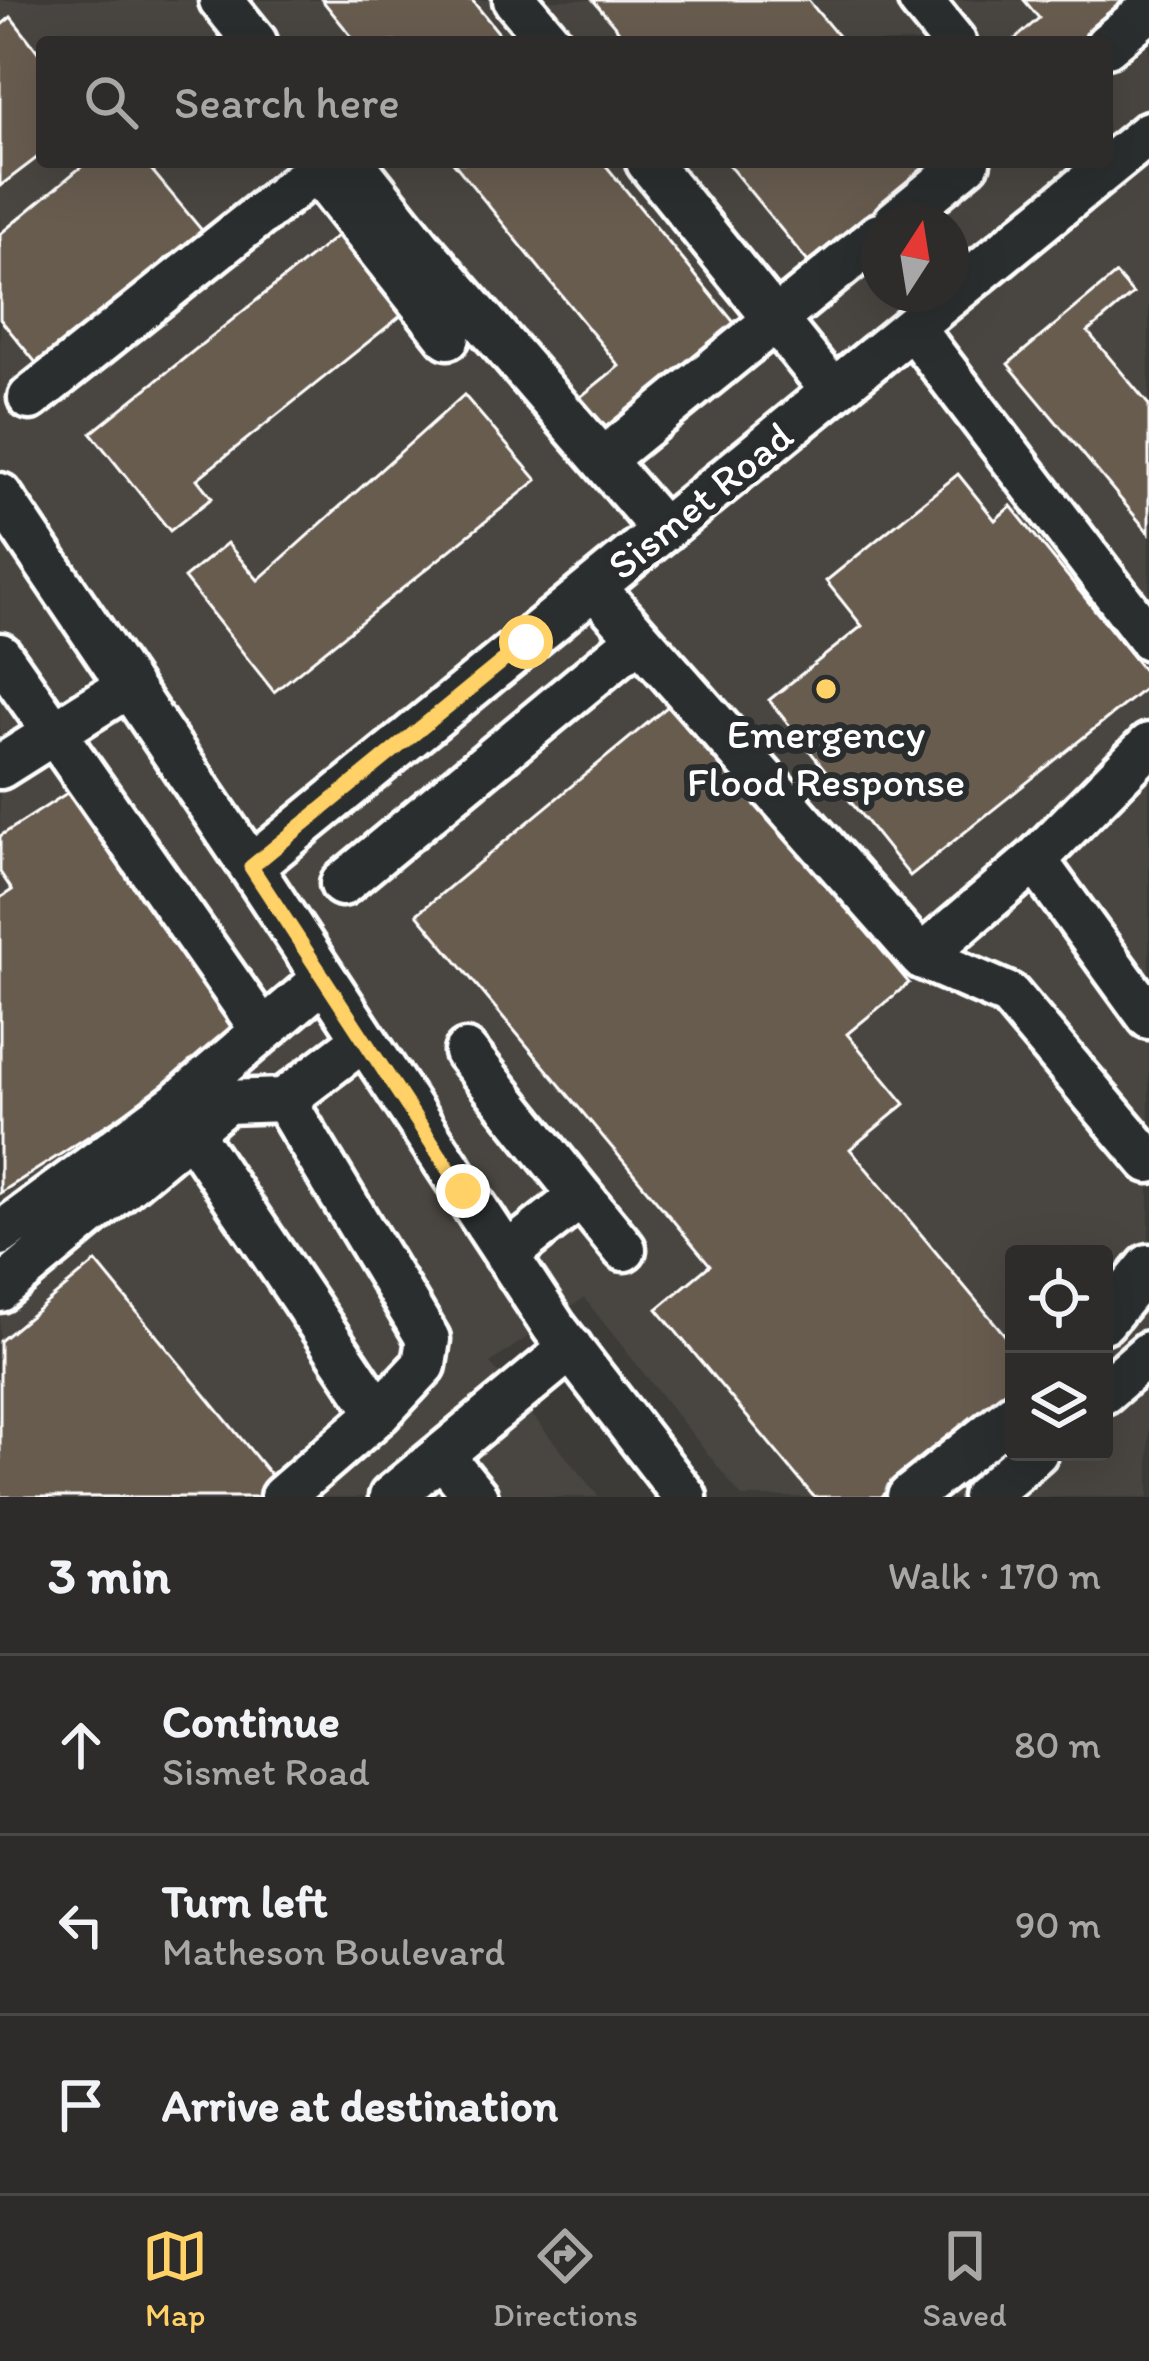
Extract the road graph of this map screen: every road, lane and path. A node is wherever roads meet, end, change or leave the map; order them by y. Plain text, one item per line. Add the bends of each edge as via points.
1 (221, 0) edge
2 (515, 0) edge
3 (920, 0) edge
4 (1149, 10) edge
5 (250, 36) edge
6 (545, 36) edge
7 (950, 36) edge
8 (1113, 41) edge
9 (1149, 134) edge
10 (1113, 152) edge
11 (357, 168) edge
12 (653, 168) edge
13 (961, 168) edge
14 (1065, 177) edge
15 (917, 204) edge
16 (861, 250) edge
17 (777, 319) junction
18 (912, 327) junction
19 (448, 337) dead end
20 (833, 392) junction
21 (30, 398) dead end
22 (603, 460) junction
23 (0, 495) edge
24 (663, 530) junction
25 (594, 587) junction
26 (639, 638) junction
27 (1149, 638) edge
28 (0, 655) edge
29 (128, 686) junction
30 (54, 733) junction
31 (1149, 745) edge
32 (0, 767) edge
33 (1035, 860) junction
34 (251, 867) junction
35 (342, 884) dead end
36 (921, 957) junction
37 (324, 979) junction
38 (1149, 1017) edge
39 (263, 1031) junction
40 (364, 1040) junction
41 (466, 1052) dead end
42 (284, 1100) junction
43 (190, 1131) junction
44 (1149, 1161) edge
45 (581, 1196) junction
46 (0, 1234) edge
47 (624, 1249) dead end
48 (506, 1255) junction
49 (1149, 1266) edge
50 (0, 1290) edge
51 (1113, 1310) edge
52 (571, 1348) junction
53 (1149, 1353) edge
54 (1113, 1384) edge
55 (379, 1413) junction
56 (1005, 1421) edge
57 (442, 1455) junction
58 (1026, 1461) edge
59 (282, 1497) edge
60 (391, 1497) edge
61 (476, 1497) edge
62 (685, 1497) edge
63 (908, 1497) edge
64 (984, 1497) edge

1 - 5 street
2 - 6 street
3 - 7 street
4 - 8 street
9 - 10 street, Sismet Road
11 - 22 street
12 - 17 street
13 - 15 street
14 - 18 street, Sismet Road
16 - 17 street
17 - 20 street
17 - 22 street
18 - 20 street, Sismet Road
18 - 27 street
19 - 21 street via 316,170
20 - 24 street, Sismet Road
22 - 24 street
23 - 29 street
24 - 25 street, Sismet Road
25 - 26 street
25 - 34 street, Sismet Road
26 - 35 street
26 - 36 street
28 - 30 street
29 - 30 street
29 - 34 street
30 - 32 street
30 - 39 street
31 - 33 street
33 - 36 street
33 - 38 street
34 - 37 street
36 - 44 street via 1009,995
37 - 39 street
37 - 40 street
39 - 46 street
40 - 42 street
40 - 48 street
41 - 45 street
42 - 43 street via 226,1102
42 - 55 street via 428,1339 424,1365
43 - 50 street
43 - 55 street
45 - 47 street
45 - 48 street
48 - 52 street
49 - 51 street
52 - 57 street
52 - 62 street
53 - 54 street
55 - 59 street
56 - 63 street
57 - 60 street
57 - 61 street
58 - 64 street

